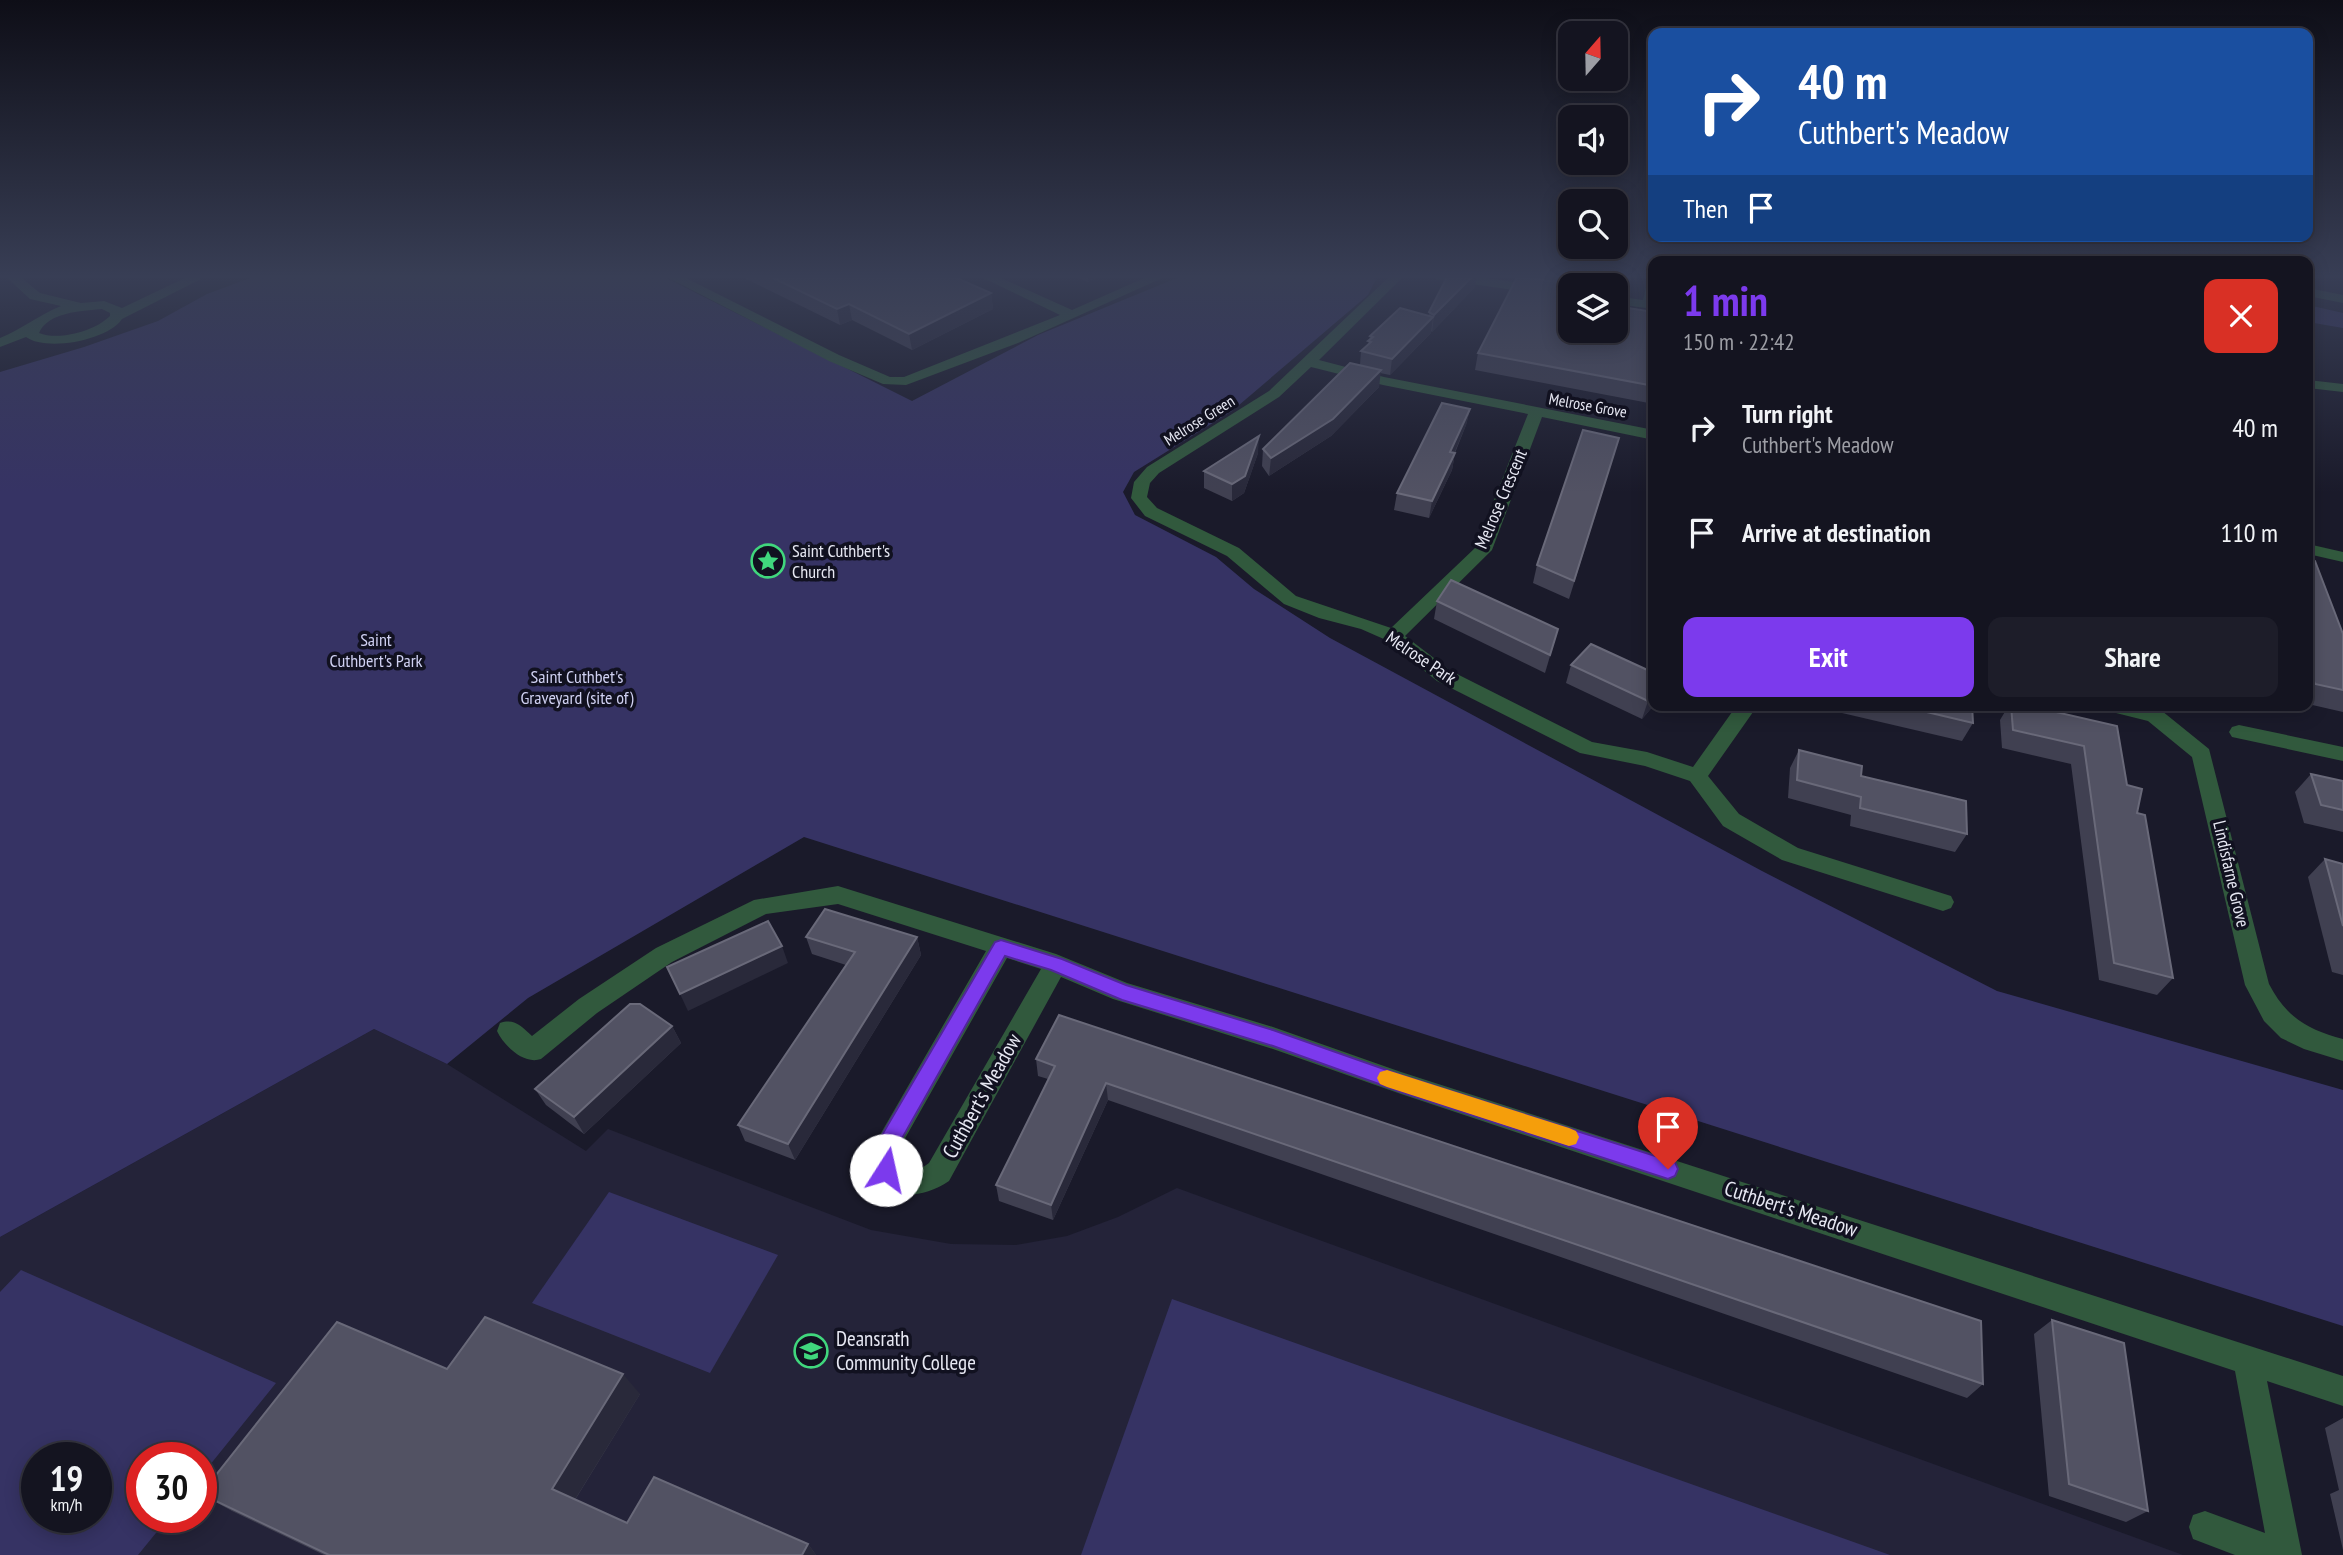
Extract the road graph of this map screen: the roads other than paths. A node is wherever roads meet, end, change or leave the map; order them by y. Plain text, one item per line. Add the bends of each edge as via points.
1 (20, 348) edge
2 (813, 348) edge
3 (991, 348) edge
4 (1326, 348) edge
5 (0, 353) edge
6 (1311, 362) junction
7 (2313, 385) edge
8 (2343, 388) edge
9 (1536, 413) junction
10 (1648, 434) edge
11 (1142, 482) joint
12 (2313, 550) edge
13 (2343, 557) edge
14 (1393, 636) junction
15 (1744, 711) edge
16 (2135, 711) edge
17 (2239, 732) dead end
18 (2343, 754) edge
19 (1697, 776) junction
20 (1943, 902) dead end
21 (1001, 947) junction
22 (1056, 964) junction
23 (509, 1031) dead end
24 (2343, 1050) edge
25 (2248, 1359) junction
26 (2343, 1391) edge
27 (2205, 1527) dead end
28 (2278, 1555) edge
29 (2286, 1555) edge

1 - 5 street
2 - 3 street via 888,381 926,375
4 - 6 street, Melrose Green
6 - 9 street, Melrose Grove
6 - 11 street, Melrose Green via 1274,394 1153,470
7 - 8 street
9 - 10 street, Melrose Grove
9 - 14 street, Melrose Crescent via 1483,550
11 - 14 street, Melrose Park via 1139,498 1152,512 1233,552 1290,600
12 - 13 street
14 - 19 street, Melrose Park via 1444,676 1587,748 1647,759
15 - 19 street
16 - 24 street, Lindisfarne Grove via 2155,716 2202,754 2257,985 2269,1012 2297,1037
17 - 18 street
19 - 20 street via 1731,820 1790,854
21 - 22 street, Cuthbert's Meadow
21 - 22 street, Cuthbert's Meadow via 886,1147 886,1170 897,1181 914,1184 939,1172
21 - 23 street, Cuthbert's Meadow via 838,895 762,906 664,955 532,1051
22 - 25 street, Cuthbert's Meadow via 1122,992
25 - 26 street, Cuthbert's Meadow
25 - 29 street
27 - 28 street

